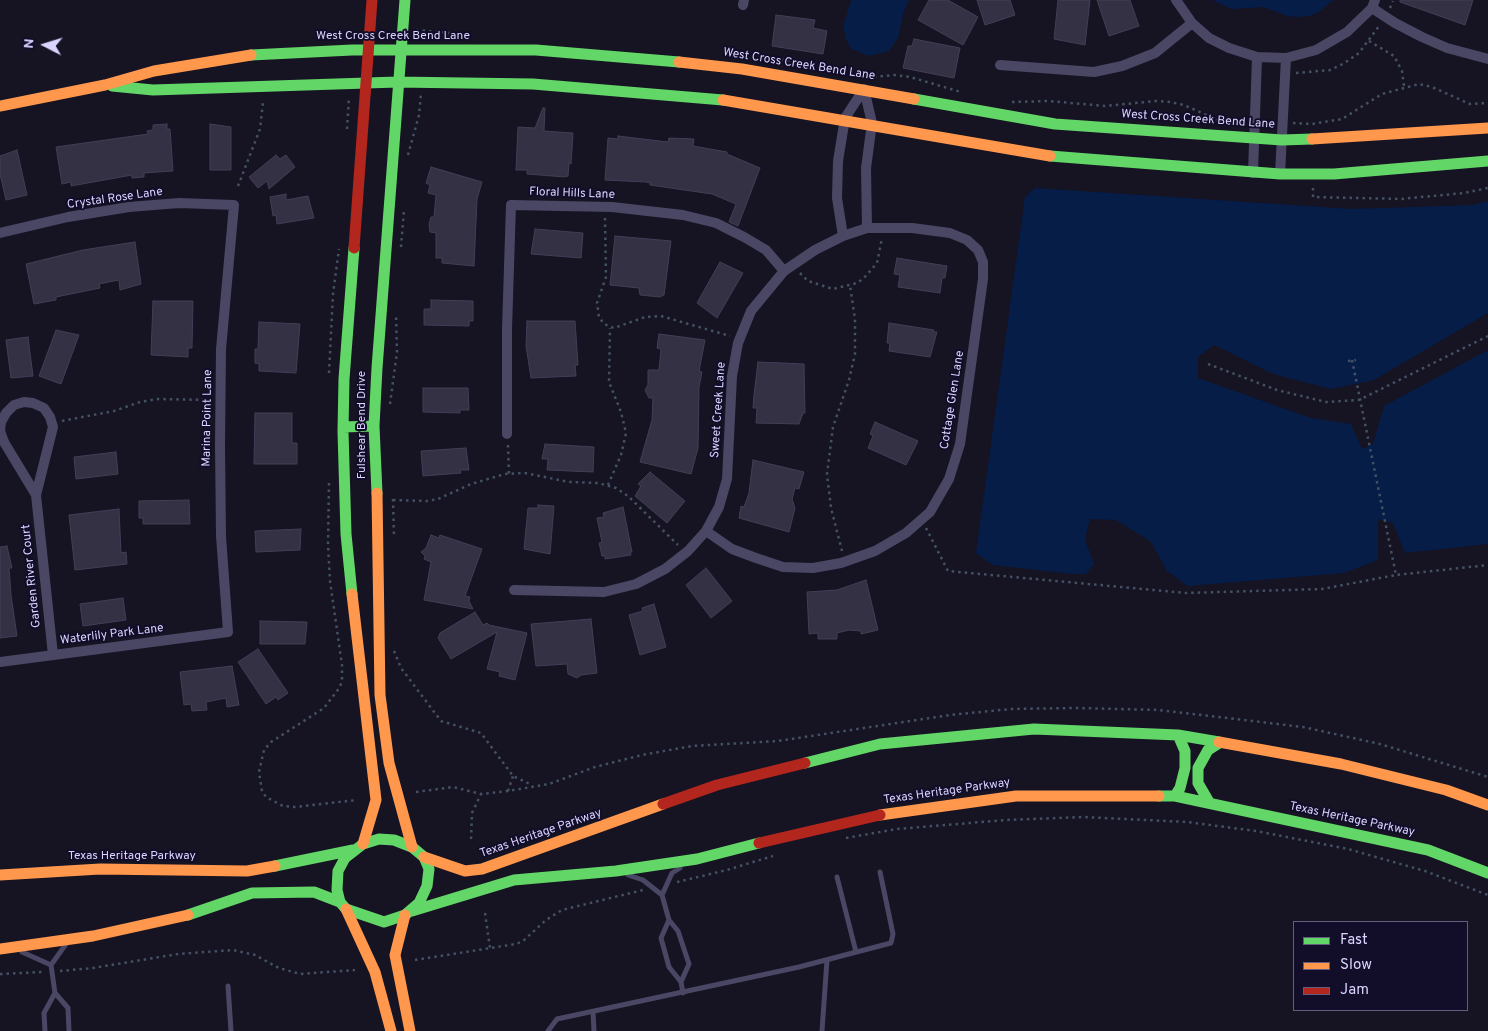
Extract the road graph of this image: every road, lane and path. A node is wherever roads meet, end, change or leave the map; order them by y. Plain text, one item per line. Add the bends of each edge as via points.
1 (372, 0) edge
2 (405, 0) edge
3 (1176, 0) edge
4 (1373, 4) edge
5 (1192, 23) junction
6 (416, 30) dead end
7 (481, 36) dead end
8 (1369, 41) dead end
9 (400, 49) junction
10 (369, 50) junction
11 (1257, 57) junction
12 (762, 58) dead end
13 (1286, 58) junction
14 (1488, 59) edge
15 (1000, 65) dead end
16 (843, 72) dead end
17 (366, 82) junction
18 (398, 82) junction
19 (865, 83) junction
20 (105, 85) junction
21 (1404, 86) junction
22 (421, 93) dead end
23 (349, 95) dead end
24 (970, 95) dead end
25 (264, 102) dead end
26 (1008, 102) dead end
27 (1488, 104) edge
28 (0, 106) edge
29 (845, 118) junction
30 (1227, 122) dead end
31 (1282, 122) junction
32 (872, 123) junction
33 (1488, 128) edge
34 (347, 132) dead end
35 (1255, 139) junction
36 (1282, 140) junction
37 (408, 158) dead end
38 (1488, 161) edge
39 (1253, 173) junction
40 (1280, 174) junction
41 (238, 186) dead end
42 (404, 202) dead end
43 (234, 205) joint
44 (606, 207) junction
45 (867, 228) junction
46 (882, 228) junction
47 (0, 233) edge
48 (843, 236) junction
49 (339, 246) dead end
50 (978, 250) joint
51 (400, 254) dead end
52 (794, 264) junction
53 (784, 271) junction
54 (850, 286) junction
55 (396, 305) dead end
56 (610, 328) junction
57 (1488, 336) edge
58 (740, 339) junction
59 (1352, 360) junction
60 (1356, 360) dead end
61 (1348, 361) dead end
62 (1208, 364) dead end
63 (329, 381) dead end
64 (1359, 400) junction
65 (220, 401) junction
66 (390, 411) dead end
67 (52, 422) junction
68 (374, 426) junction
69 (343, 427) junction
70 (507, 434) joint
71 (509, 474) junction
72 (329, 478) dead end
73 (608, 485) junction
74 (392, 492) dead end
75 (36, 495) junction
76 (393, 500) junction
77 (921, 520) junction
78 (706, 531) junction
79 (394, 544) dead end
80 (686, 553) junction
81 (846, 562) junction
82 (1488, 565) edge
83 (1396, 575) junction
84 (514, 590) dead end
85 (228, 632) joint
86 (393, 645) dead end
87 (53, 655) junction
88 (0, 662) edge
89 (1178, 735) junction
90 (1219, 743) junction
91 (513, 776) junction
92 (533, 786) dead end
93 (508, 791) dead end
94 (481, 794) dead end
95 (1175, 796) junction
96 (357, 800) dead end
97 (1209, 802) junction
98 (1488, 805) edge
99 (471, 839) dead end
100 (839, 839) dead end
101 (358, 847) junction
102 (412, 847) junction
103 (780, 854) dead end
104 (424, 857) junction
105 (697, 859) junction
106 (616, 870) junction
107 (880, 872) dead end
108 (1488, 873) edge
109 (0, 876) edge
110 (837, 878) dead end
111 (675, 883) dead end
112 (645, 889) dead end
113 (1488, 895) edge
114 (662, 896) junction
115 (343, 905) junction
116 (408, 913) junction
117 (485, 914) dead end
118 (668, 920) junction
119 (70, 940) junction
120 (12, 948) junction
121 (490, 948) junction
122 (0, 949) edge
123 (856, 952) junction
124 (415, 960) dead end
125 (827, 960) junction
126 (51, 968) junction
127 (355, 970) dead end
128 (0, 974) edge
129 (681, 982) junction
130 (228, 986) dead end
131 (55, 992) junction
132 (684, 993) junction
133 (593, 1012) junction
134 (45, 1031) edge
135 (69, 1031) edge
136 (231, 1031) edge
137 (391, 1031) edge
138 (410, 1031) edge
139 (548, 1031) edge
140 (594, 1031) edge
141 (822, 1031) edge

1 - 10 main road, Fulshear Bend Drive
2 - 9 main road, Fulshear Bend Drive
3 - 5 street
4 - 13 street via 1347,32 1316,50
4 - 14 street via 1395,23 1422,37 1447,48
5 - 11 street via 1209,38
5 - 15 street via 1155,52 1104,70 1060,71
6 - 7 path
8 - 21 path via 1394,56 1402,72
9 - 10 main road, West Cross Creek Bend Lane
9 - 18 main road, Fulshear Bend Drive
9 - 19 main road, West Cross Creek Bend Lane via 536,50 637,57
10 - 17 main road, Fulshear Bend Drive
10 - 20 main road, West Cross Creek Bend Lane via 286,52 225,58 154,71
11 - 13 street
11 - 35 street
12 - 16 path via 803,62
13 - 31 street
17 - 18 main road, West Cross Creek Bend Lane
17 - 20 main road, West Cross Creek Bend Lane via 153,90
17 - 69 main road, Fulshear Bend Drive
18 - 29 main road, West Cross Creek Bend Lane via 533,84 637,91 737,101
18 - 68 main road, Fulshear Bend Drive
19 - 24 path via 894,75
19 - 29 street
19 - 32 street
19 - 35 main road, West Cross Creek Bend Lane via 1055,124
20 - 28 main road, West Cross Creek Bend Lane
21 - 27 path via 1419,84 1470,104
21 - 31 path via 1382,94 1342,119 1312,124
22 - 37 path
23 - 34 path
25 - 41 path via 260,129
26 - 30 path via 1049,101 1105,106 1170,102
29 - 32 main road, West Cross Creek Bend Lane
29 - 48 street via 838,160 837,198
31 - 36 street
32 - 39 main road, West Cross Creek Bend Lane via 1052,156
32 - 45 street via 866,168
33 - 36 main road, West Cross Creek Bend Lane
35 - 36 main road, West Cross Creek Bend Lane
35 - 39 street
36 - 40 street
38 - 40 main road, West Cross Creek Bend Lane via 1334,174
39 - 40 main road, West Cross Creek Bend Lane
42 - 51 path
43 - 47 street, Crystal Rose Lane via 179,203 129,207
43 - 65 street, Marina Point Lane via 221,349
44 - 53 street, Floral Hills Lane via 683,215 716,224 766,250
44 - 56 path via 606,278 597,303 599,317
44 - 70 street, Floral Hills Lane via 511,205
45 - 46 street, Sweet Creek Lane
45 - 48 street, Sweet Creek Lane
46 - 50 street, Sweet Creek Lane via 950,233 967,240
46 - 54 path via 877,263 864,278
48 - 52 street, Sweet Creek Lane
49 - 63 path
50 - 77 street, Cottage Glen Lane via 983,262 983,279 960,444 949,479 930,512
52 - 53 street, Sweet Creek Lane
52 - 54 path via 802,276 817,285 833,289
53 - 58 street, Sweet Creek Lane via 751,311
54 - 81 path via 855,319 855,354 833,426 827,474 831,508
55 - 66 path via 396,352
56 - 58 path via 645,317 661,316
56 - 73 path via 609,382 626,433
57 - 64 path
58 - 78 street, Sweet Creek Lane via 732,376 727,479 719,507
59 - 60 path
59 - 61 path
59 - 64 path
62 - 64 path via 1277,390 1326,402
64 - 83 path
65 - 67 path via 158,399
65 - 85 street, Marina Point Lane via 221,536
67 - 75 street, Garden River Court via 52,437
67 - 75 street, Garden River Court via 44,408 24,402 10,409 1,422 4,442
68 - 69 main road
68 - 102 main road, Fulshear Bend Drive via 379,527 380,695 389,763
69 - 101 main road, Fulshear Bend Drive via 346,534 376,800
70 - 71 path
71 - 73 path via 525,473 569,482
71 - 76 path via 427,501
72 - 96 path via 330,581 342,680 324,708 271,742 264,750 259,772 266,797 283,806
73 - 80 path via 628,496
74 - 76 path
75 - 87 street, Garden River Court
76 - 79 path
77 - 81 street, Cottage Glen Lane via 875,551
77 - 83 path via 948,571 1186,593 1322,589
78 - 80 street, Sweet Creek Lane
78 - 81 street, Cottage Glen Lane via 732,549 783,567 813,568
80 - 84 street, Sweet Creek Lane via 666,569 636,584 604,592
82 - 83 path
85 - 87 street, Waterlily Park Lane
86 - 91 path via 401,668 441,721 481,733
87 - 88 street, Waterlily Park Lane
89 - 90 main road, Texas Heritage Parkway
89 - 95 main road via 1184,751 1185,768
89 - 104 main road, Texas Heritage Parkway via 1034,729 880,744 717,785 482,869 465,870
90 - 97 main road via 1204,756 1198,768 1198,784
90 - 98 main road, Texas Heritage Parkway via 1341,764 1446,790
91 - 92 path
91 - 93 path
94 - 99 path via 472,814
95 - 97 main road, Texas Heritage Parkway
95 - 105 main road, Texas Heritage Parkway via 1016,796 865,817
97 - 108 main road, Texas Heritage Parkway via 1428,850
100 - 113 path via 897,829 1006,820 1083,817 1186,822 1256,831 1348,850 1425,871
101 - 102 main road via 379,839 394,840
101 - 109 main road, Texas Heritage Parkway via 246,871 100,869
101 - 115 main road via 341,864 338,872 337,890
102 - 104 main road
103 - 111 path
104 - 116 main road via 429,880 425,892
105 - 106 main road, Texas Heritage Parkway
105 - 114 lane via 672,873
106 - 114 lane via 643,880
106 - 116 main road, Texas Heritage Parkway via 514,880
107 - 123 lane via 893,934 891,943
110 - 123 lane
112 - 121 path via 571,907 554,914 524,941
114 - 118 lane
115 - 116 main road via 364,917 384,922
115 - 119 main road via 314,892 252,893 201,912
115 - 137 main road via 375,972
116 - 138 main road via 396,955
117 - 121 path
118 - 129 lane via 661,938 669,967
118 - 129 lane via 678,931 689,964
119 - 120 main road
119 - 126 lane
120 - 122 main road
120 - 126 lane
121 - 124 path
123 - 125 lane
125 - 132 lane
125 - 141 lane
126 - 127 path via 93,968 198,952 234,950 300,974
126 - 128 path
126 - 131 lane
129 - 132 lane
130 - 136 lane
131 - 134 lane via 44,1013
131 - 135 lane via 68,1008
132 - 133 lane
133 - 139 lane via 557,1019
133 - 140 lane

